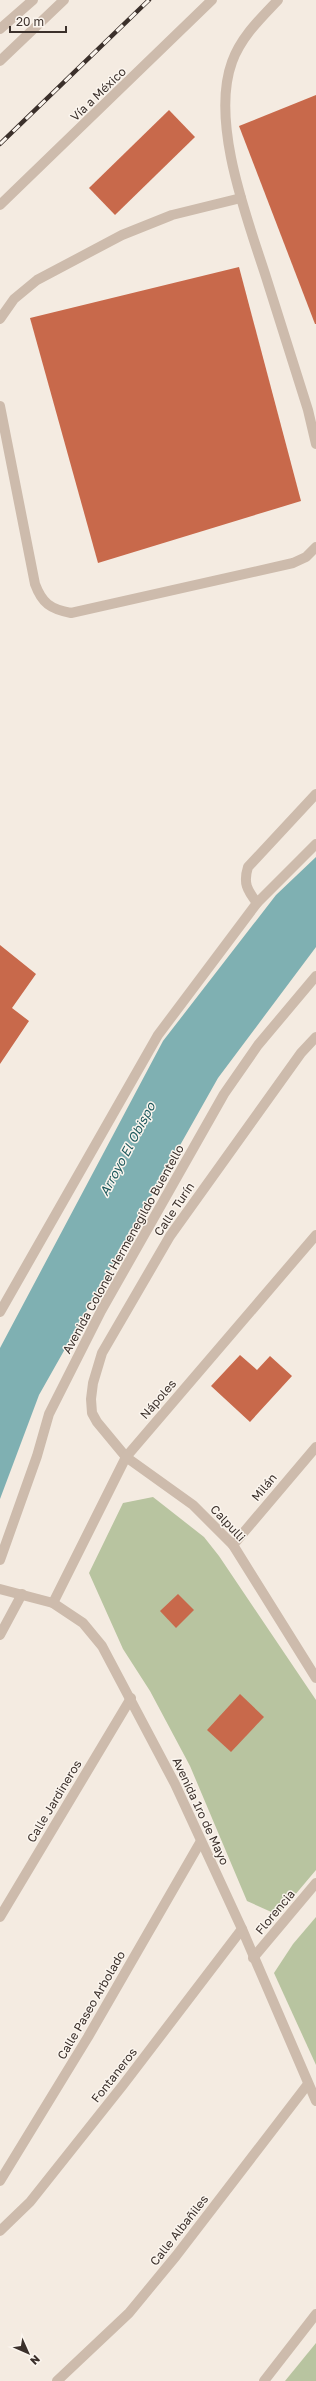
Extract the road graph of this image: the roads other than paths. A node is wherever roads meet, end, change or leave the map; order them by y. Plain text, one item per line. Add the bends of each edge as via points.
1 (33, 0) edge
2 (64, 0) edge
3 (212, 0) edge
4 (278, 0) edge
5 (0, 30) edge
6 (0, 60) edge
7 (241, 198) junction
8 (0, 205) edge
9 (0, 319) edge
10 (0, 406) edge
11 (312, 408) edge
12 (316, 444) edge
13 (316, 547) edge
14 (316, 794) edge
15 (316, 844) edge
16 (257, 903) junction
17 (316, 976) edge
18 (316, 1037) edge
19 (316, 1235) edge
20 (0, 1312) edge
21 (92, 1413) joint
22 (316, 1447) edge
23 (126, 1457) junction
24 (233, 1545) junction
25 (0, 1560) edge
26 (0, 1589) edge
27 (22, 1594) junction
28 (54, 1603) junction
29 (0, 1635) edge
30 (313, 1664) edge
31 (316, 1678) edge
32 (131, 1698) junction
33 (201, 1841) junction
34 (316, 1884) edge
35 (0, 1917) edge
36 (242, 1929) junction
37 (253, 1958) junction
38 (308, 2084) junction
39 (316, 2101) edge
40 (0, 2181) edge
41 (0, 2232) edge
42 (316, 2314) edge
43 (57, 2381) edge
44 (264, 2381) edge

1 - 5 street
2 - 6 street
3 - 8 street, Vía a México
4 - 7 street via 248,31 232,62 224,94 228,141
7 - 9 street via 172,215 122,235 37,280 14,299
7 - 11 street
10 - 13 street via 35,584 40,597 48,606 71,613 293,563 306,558
11 - 12 street
14 - 16 street via 248,867 246,889
15 - 16 street
16 - 20 street via 158,1034
17 - 25 street, Avenida Colonel Hermenegildo Buentello via 258,1045 224,1094 101,1311 49,1414
18 - 21 street, Calle Turín via 301,1053 170,1236 102,1352 93,1383
19 - 23 street, Nápoles
21 - 23 street, Calpulli via 103,1432
22 - 24 street, Milán
23 - 24 street, Calpulli via 193,1505
23 - 28 street, Nápoles
24 - 30 street, Calpulli
26 - 27 street, Avenida 1ro de Mayo
27 - 28 street, Avenida 1ro de Mayo
27 - 29 street
28 - 32 street, Avenida 1ro de Mayo via 83,1623 102,1646
30 - 31 street, Calpulli
32 - 33 street, Avenida 1ro de Mayo
32 - 35 street, Calle Jardineros
33 - 36 street, Avenida 1ro de Mayo
33 - 40 street, Calle Paseo Arbolado via 88,2037
34 - 37 street, Florencia
36 - 37 street, Avenida 1ro de Mayo
36 - 41 street, Fontaneros via 35,2196
37 - 38 street, Avenida 1ro de Mayo
38 - 39 street, Avenida 1ro de Mayo
38 - 43 street, Calle Albañiles via 129,2313
42 - 44 street

